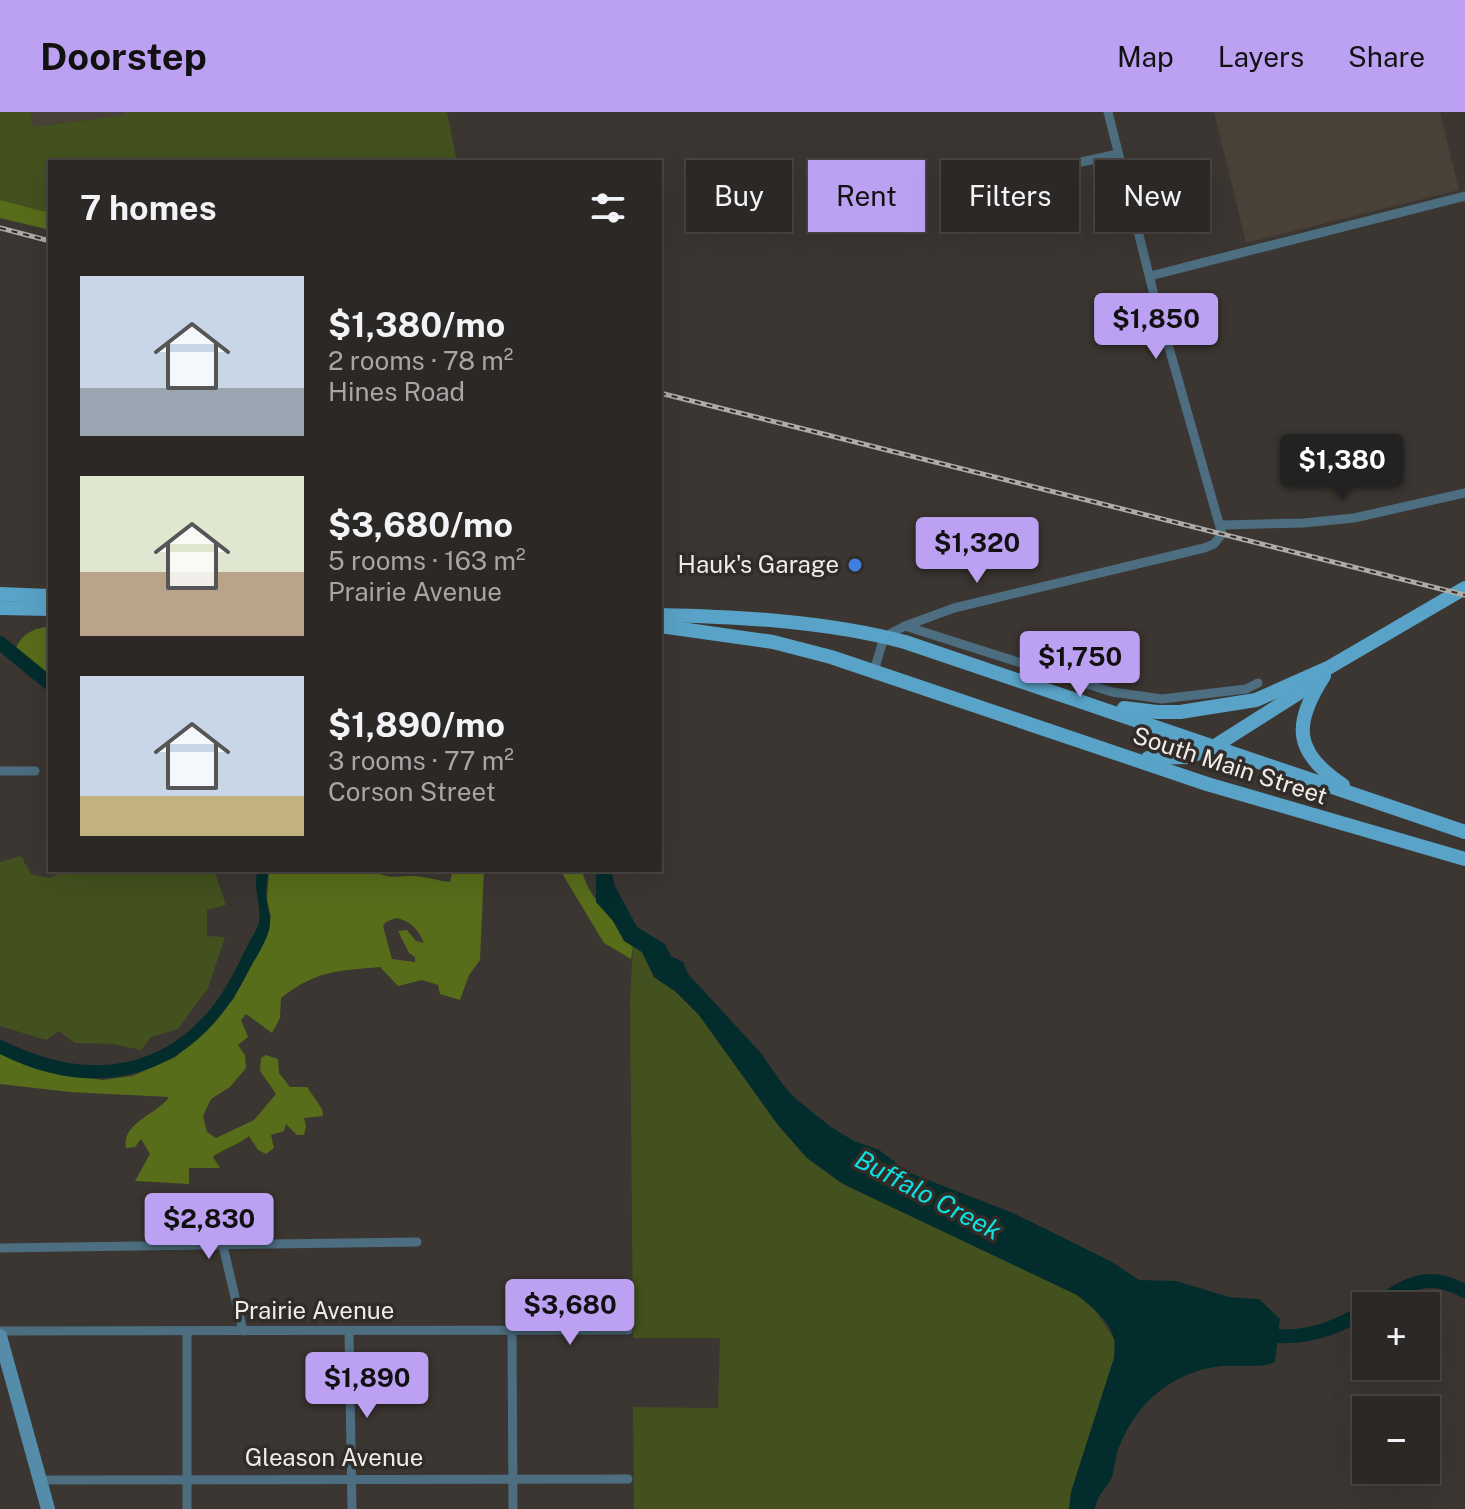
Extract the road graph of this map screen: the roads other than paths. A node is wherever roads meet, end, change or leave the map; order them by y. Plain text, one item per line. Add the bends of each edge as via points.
1 (1108, 112) edge
2 (1118, 154) junction
3 (1079, 162) edge
4 (1465, 196) edge
5 (1150, 276) junction
6 (1465, 493) edge
7 (1222, 525) junction
8 (1465, 588) edge
9 (0, 594) edge
10 (47, 602) edge
11 (0, 608) edge
12 (662, 615) edge
13 (662, 626) edge
14 (905, 626) junction
15 (884, 637) junction
16 (1381, 639) junction
17 (874, 671) junction
18 (1324, 676) junction
19 (1258, 683) dead end
20 (1088, 703) junction
21 (1215, 746) junction
22 (1132, 758) junction
23 (0, 771) edge
24 (35, 771) dead end
25 (1360, 796) junction
26 (1465, 832) edge
27 (1465, 859) edge
28 (216, 1216) dead end
29 (417, 1242) dead end
30 (223, 1244) junction
31 (0, 1248) edge
32 (628, 1330) dead end
33 (187, 1331) junction
34 (243, 1331) junction
35 (349, 1331) junction
36 (512, 1331) junction
37 (0, 1334) edge
38 (352, 1477) junction
39 (513, 1478) junction
40 (188, 1479) junction
41 (628, 1479) dead end
42 (40, 1480) junction
43 (48, 1509) edge
44 (187, 1509) edge
45 (352, 1509) edge
46 (513, 1509) edge

1 - 2 street
2 - 3 street
2 - 5 street
4 - 5 street
5 - 7 street
6 - 7 street via 1354,518
7 - 14 street via 1214,544 954,608
8 - 16 main road
9 - 10 main road
10 - 11 main road
12 - 15 main road, South Main Street via 785,621
13 - 17 main road, South Main Street via 773,642
14 - 15 street
14 - 19 street via 1112,692 1162,699
15 - 17 street
15 - 20 main road, South Main Street
16 - 18 main road
16 - 20 main road via 1256,700 1157,712
17 - 22 main road, South Main Street
18 - 21 main road
18 - 25 main road via 1303,719 1307,749 1323,772
20 - 21 main road, South Main Street
21 - 22 main road via 1189,757
21 - 25 main road, South Main Street
22 - 27 main road, South Main Street
23 - 24 street
25 - 26 main road, South Main Street
28 - 30 street
29 - 30 street
30 - 31 street
30 - 34 street
32 - 36 street, Prairie Avenue
33 - 34 street, Prairie Avenue
33 - 37 street, Prairie Avenue
33 - 40 street
34 - 35 street, Prairie Avenue
35 - 36 street, Prairie Avenue
35 - 38 street
36 - 39 street
37 - 42 main road
38 - 39 street, Gleason Avenue
38 - 40 street, Gleason Avenue
38 - 45 street
39 - 41 street, Gleason Avenue
39 - 46 street
40 - 42 street, Gleason Avenue
40 - 44 street
42 - 43 main road

